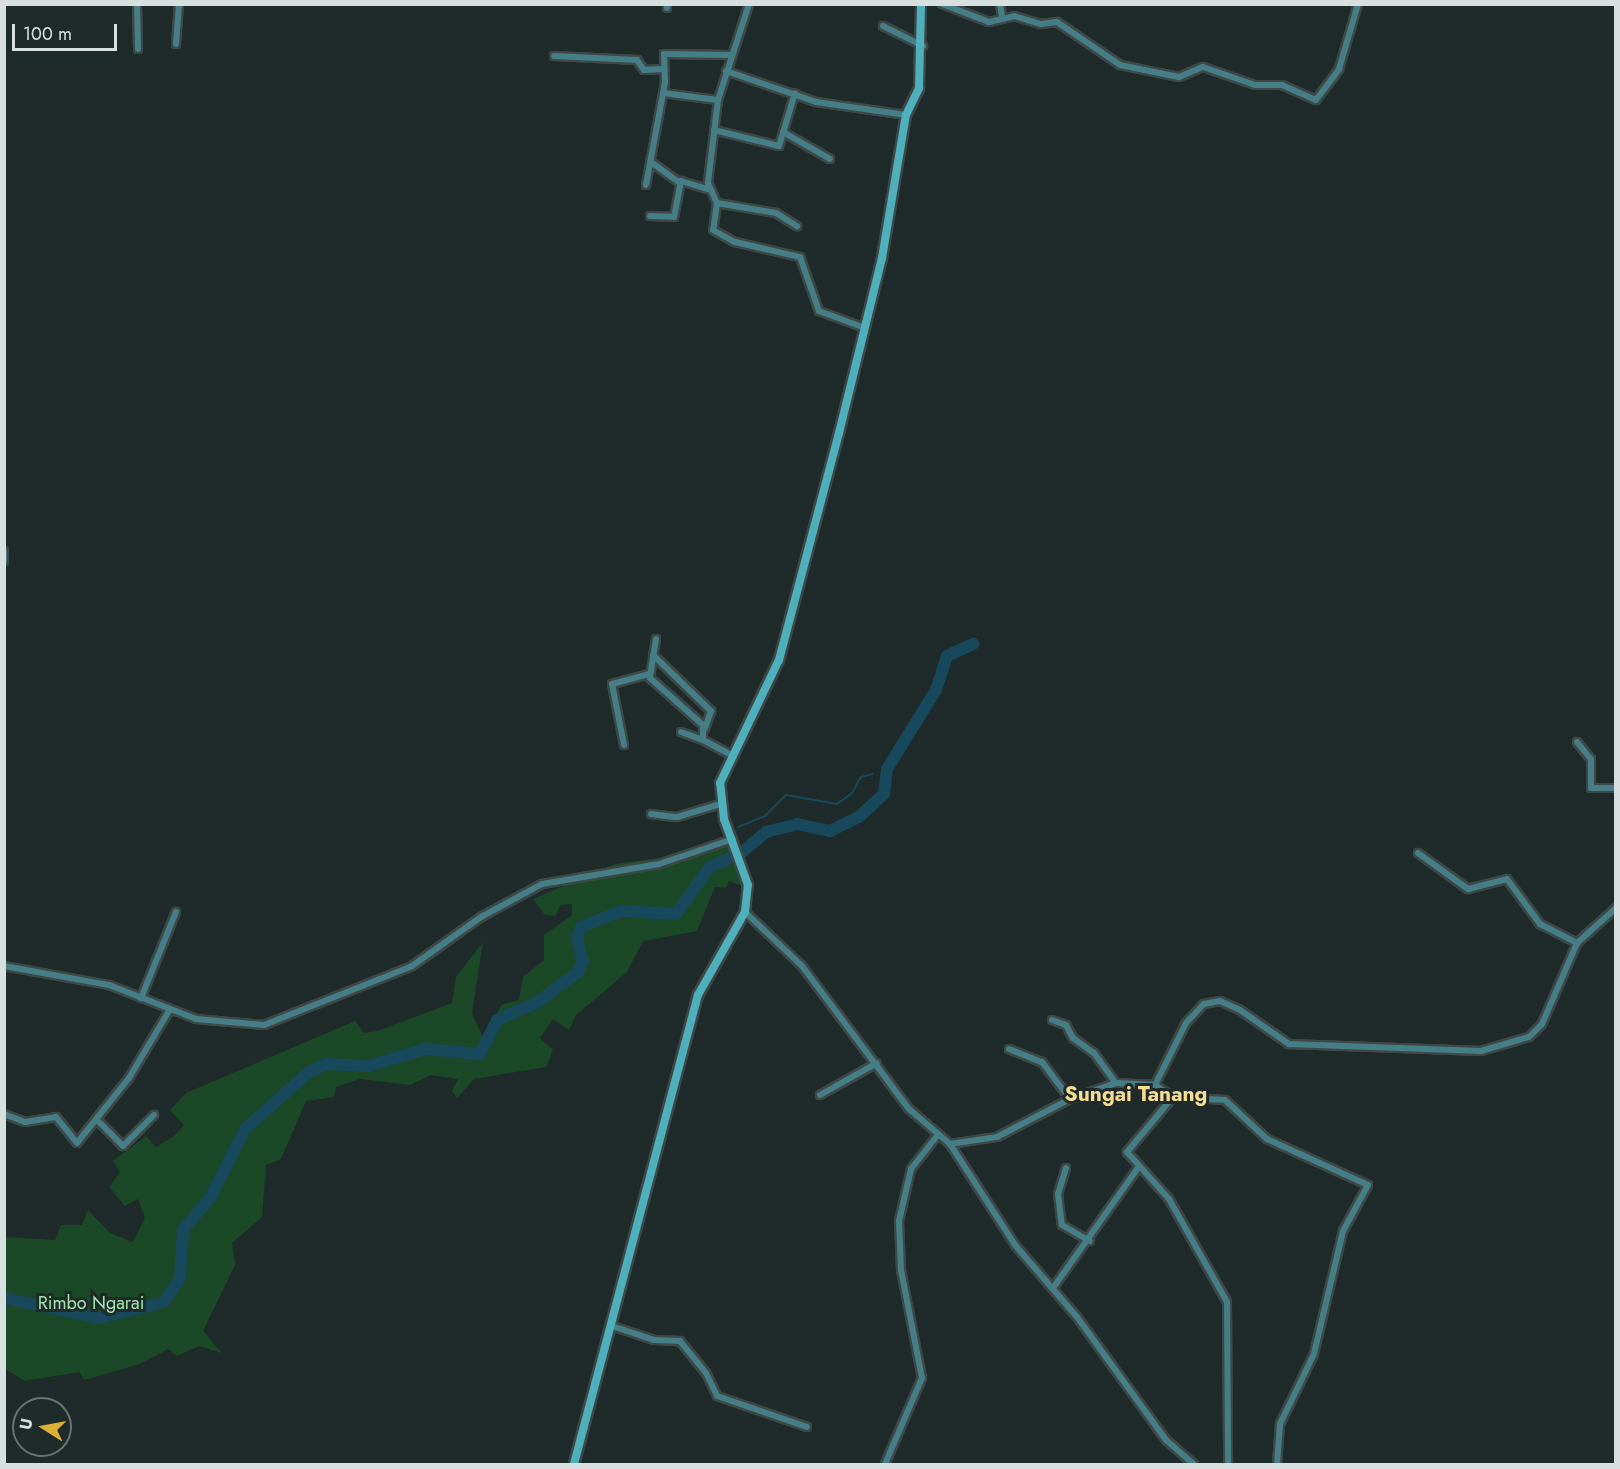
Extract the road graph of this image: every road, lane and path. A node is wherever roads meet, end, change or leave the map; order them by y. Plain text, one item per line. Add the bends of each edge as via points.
1 (137, 4) edge
2 (179, 4) edge
3 (749, 4) edge
4 (921, 4) edge
5 (942, 4) edge
6 (969, 4) edge
7 (1000, 4) edge
8 (1358, 4) edge
9 (970, 14) junction
10 (1002, 17) junction
11 (883, 26) dead end
12 (176, 44) dead end
13 (923, 46) junction
14 (138, 49) dead end
15 (730, 55) junction
16 (554, 56) dead end
17 (662, 69) junction
18 (726, 71) junction
19 (663, 93) junction
20 (795, 93) junction
21 (718, 100) junction
22 (906, 115) junction
23 (714, 130) junction
24 (783, 132) junction
25 (830, 159) dead end
26 (651, 162) junction
27 (680, 183) junction
28 (646, 185) dead end
29 (708, 189) junction
30 (717, 202) junction
31 (650, 216) dead end
32 (797, 226) dead end
33 (865, 328) junction
34 (4, 551) edge
35 (4, 561) edge
36 (656, 639) dead end
37 (653, 655) junction
38 (649, 674) junction
39 (705, 728) junction
40 (681, 732) dead end
41 (703, 740) junction
42 (1577, 742) dead end
43 (624, 745) dead end
44 (731, 754) junction
45 (1616, 788) edge
46 (721, 804) junction
47 (651, 814) dead end
48 (734, 839) junction
49 (1418, 853) dead end
50 (1615, 908) edge
51 (176, 912) dead end
52 (745, 912) junction
53 (1577, 943) junction
54 (4, 966) edge
55 (141, 998) junction
56 (169, 1011) junction
57 (1052, 1020) dead end
58 (1009, 1048) dead end
59 (877, 1063) junction
60 (1116, 1083) junction
61 (1155, 1085) junction
62 (820, 1095) dead end
63 (1173, 1097) junction
64 (1070, 1099) junction
65 (4, 1114) edge
66 (154, 1116) dead end
67 (97, 1120) junction
68 (937, 1136) junction
69 (950, 1144) junction
70 (1066, 1168) dead end
71 (1138, 1168) junction
72 (1090, 1240) junction
73 (1053, 1288) junction
74 (612, 1326) junction
75 (807, 1427) dead end
76 (574, 1464) edge
77 (885, 1464) edge
78 (1194, 1464) edge
79 (1228, 1464) edge
80 (1277, 1464) edge

1 - 14 street
2 - 12 street
3 - 15 street
4 - 13 main road
5 - 9 street
6 - 9 street
7 - 10 street
8 - 10 street via 1340,66 1316,100 1282,85 1255,85 1203,67 1179,77 1120,65 1063,25
9 - 10 street via 989,22
11 - 13 street
13 - 22 main road via 919,88
15 - 17 street via 669,50
15 - 18 street
16 - 17 street
17 - 19 street
18 - 20 street
18 - 21 street
19 - 21 street
19 - 26 street
20 - 22 street via 816,102
20 - 24 street
21 - 23 street
22 - 33 main road
23 - 24 street via 776,146
23 - 29 street
24 - 25 street
26 - 27 street
26 - 28 street
27 - 29 street
27 - 31 street via 674,217
29 - 30 street
30 - 32 street via 776,213
30 - 33 street via 713,230 735,242 800,258 819,311
33 - 44 main road via 778,660 758,712
34 - 35 street
36 - 37 street
37 - 38 street
37 - 39 street via 711,711
38 - 39 street
38 - 43 street via 612,684
39 - 41 street
40 - 41 street
41 - 44 street
42 - 45 street via 1592,759 1591,788
44 - 46 main road via 720,783
46 - 47 street via 677,817
46 - 48 main road
48 - 52 main road via 746,880
48 - 56 street via 659,864 542,884 481,917 412,966 264,1025 221,1024
49 - 53 street via 1468,889 1507,879 1540,924
50 - 53 street
51 - 55 street
52 - 59 street via 802,966
52 - 74 main road via 698,994 661,1119
53 - 61 street via 1542,1024 1529,1037 1481,1051 1289,1044 1220,1001 1195,1011
54 - 55 street via 109,985
55 - 56 street
56 - 67 street
57 - 60 street via 1066,1025 1073,1038 1094,1053
58 - 64 street via 1042,1062
59 - 62 street
59 - 68 street via 909,1109
60 - 61 street
60 - 64 street
61 - 63 street
63 - 71 street via 1128,1148
63 - 80 street via 1225,1100 1267,1139 1368,1185 1343,1231 1314,1354 1280,1424
64 - 69 street via 997,1137
65 - 67 street via 26,1122 56,1117 75,1144
66 - 67 street via 123,1146
68 - 69 street
68 - 77 street via 911,1169 899,1221 901,1270 922,1378
69 - 73 street via 1015,1245
70 - 72 street via 1059,1194 1062,1225
71 - 72 street
71 - 79 street via 1169,1199 1227,1302
72 - 73 street
73 - 78 street via 1166,1440
74 - 75 street via 654,1340 680,1341 706,1372 717,1396
74 - 76 main road

